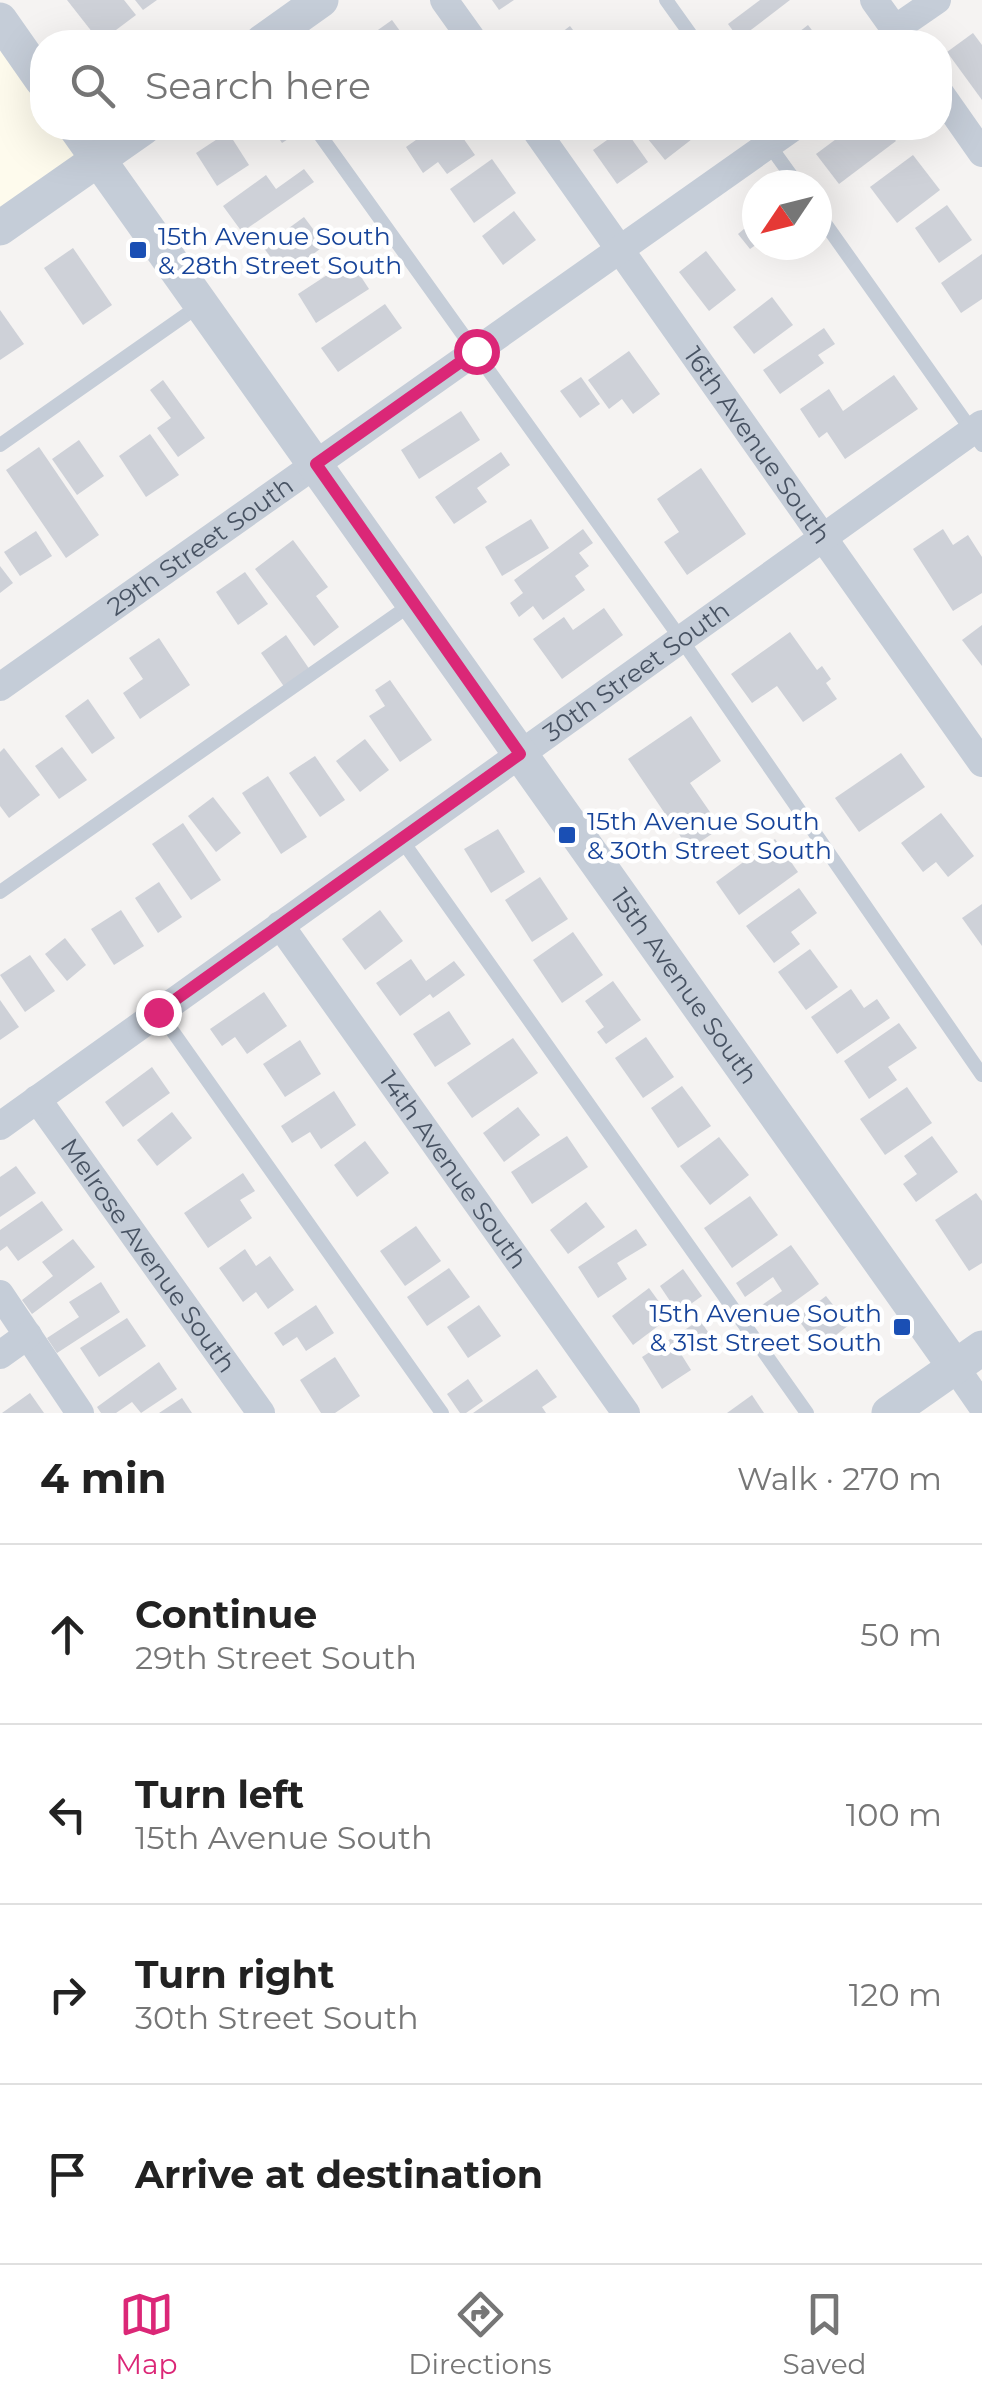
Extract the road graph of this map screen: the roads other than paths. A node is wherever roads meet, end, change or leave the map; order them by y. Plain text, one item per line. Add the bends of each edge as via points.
1 (321, 0) edge
2 (444, 0) edge
3 (666, 0) edge
4 (874, 0) edge
5 (937, 0) edge
6 (0, 20) edge
7 (279, 30) edge
8 (465, 30) edge
9 (687, 30) edge
10 (896, 30) edge
11 (906, 30) edge
12 (30, 63) edge
13 (952, 109) edge
14 (85, 140) edge
15 (126, 140) edge
16 (324, 140) edge
17 (543, 140) edge
18 (763, 140) edge
19 (776, 140) edge
20 (982, 153) edge
21 (99, 159) junction
22 (790, 170) edge
23 (0, 228) edge
24 (832, 232) edge
25 (620, 249) junction
26 (202, 304) junction
27 (476, 351) junction
28 (979, 433) edge
29 (0, 446) edge
30 (316, 464) junction
31 (823, 538) junction
32 (414, 602) junction
33 (681, 639) junction
34 (0, 687) edge
35 (520, 754) junction
36 (982, 763) edge
37 (402, 839) junction
38 (0, 892) edge
39 (280, 926) junction
40 (158, 1012) junction
41 (982, 1075) edge
42 (38, 1099) junction
43 (0, 1126) edge
44 (0, 1294) edge
45 (28, 1335) junction
46 (0, 1355) edge
47 (968, 1357) edge
48 (982, 1406) edge
49 (80, 1413) edge
50 (260, 1413) edge
51 (442, 1413) edge
52 (626, 1413) edge
53 (807, 1413) edge
54 (889, 1413) edge

1 - 7 street
2 - 8 street
3 - 9 lane
4 - 10 street
5 - 11 street
6 - 12 street
13 - 20 street
14 - 21 street, 15th Avenue South
15 - 21 street
16 - 27 lane
17 - 25 street, 16th Avenue South
18 - 25 street, 29th Street South
19 - 22 lane
21 - 23 street
21 - 26 street, 15th Avenue South
24 - 28 lane
25 - 27 street, 29th Street South
25 - 31 street, 16th Avenue South
26 - 29 lane
26 - 30 street, 15th Avenue South
27 - 30 street, 29th Street South
27 - 33 lane
28 - 31 street, 30th Street South
30 - 32 street, 15th Avenue South
30 - 34 street, 29th Street South
31 - 33 street, 30th Street South
31 - 36 street, 16th Avenue South
32 - 35 street, 15th Avenue South
32 - 38 lane
33 - 35 street, 30th Street South
33 - 41 lane
35 - 37 street, 30th Street South
35 - 47 street, 15th Avenue South
37 - 39 street, 30th Street South
37 - 53 lane
39 - 40 street, 30th Street South
39 - 52 street, 14th Avenue South
40 - 42 street, 30th Street South
40 - 51 lane
42 - 43 street, 30th Street South
42 - 50 street, Melrose Avenue South
44 - 45 street
45 - 46 street
45 - 49 street
47 - 48 street, 15th Avenue South
47 - 54 street

